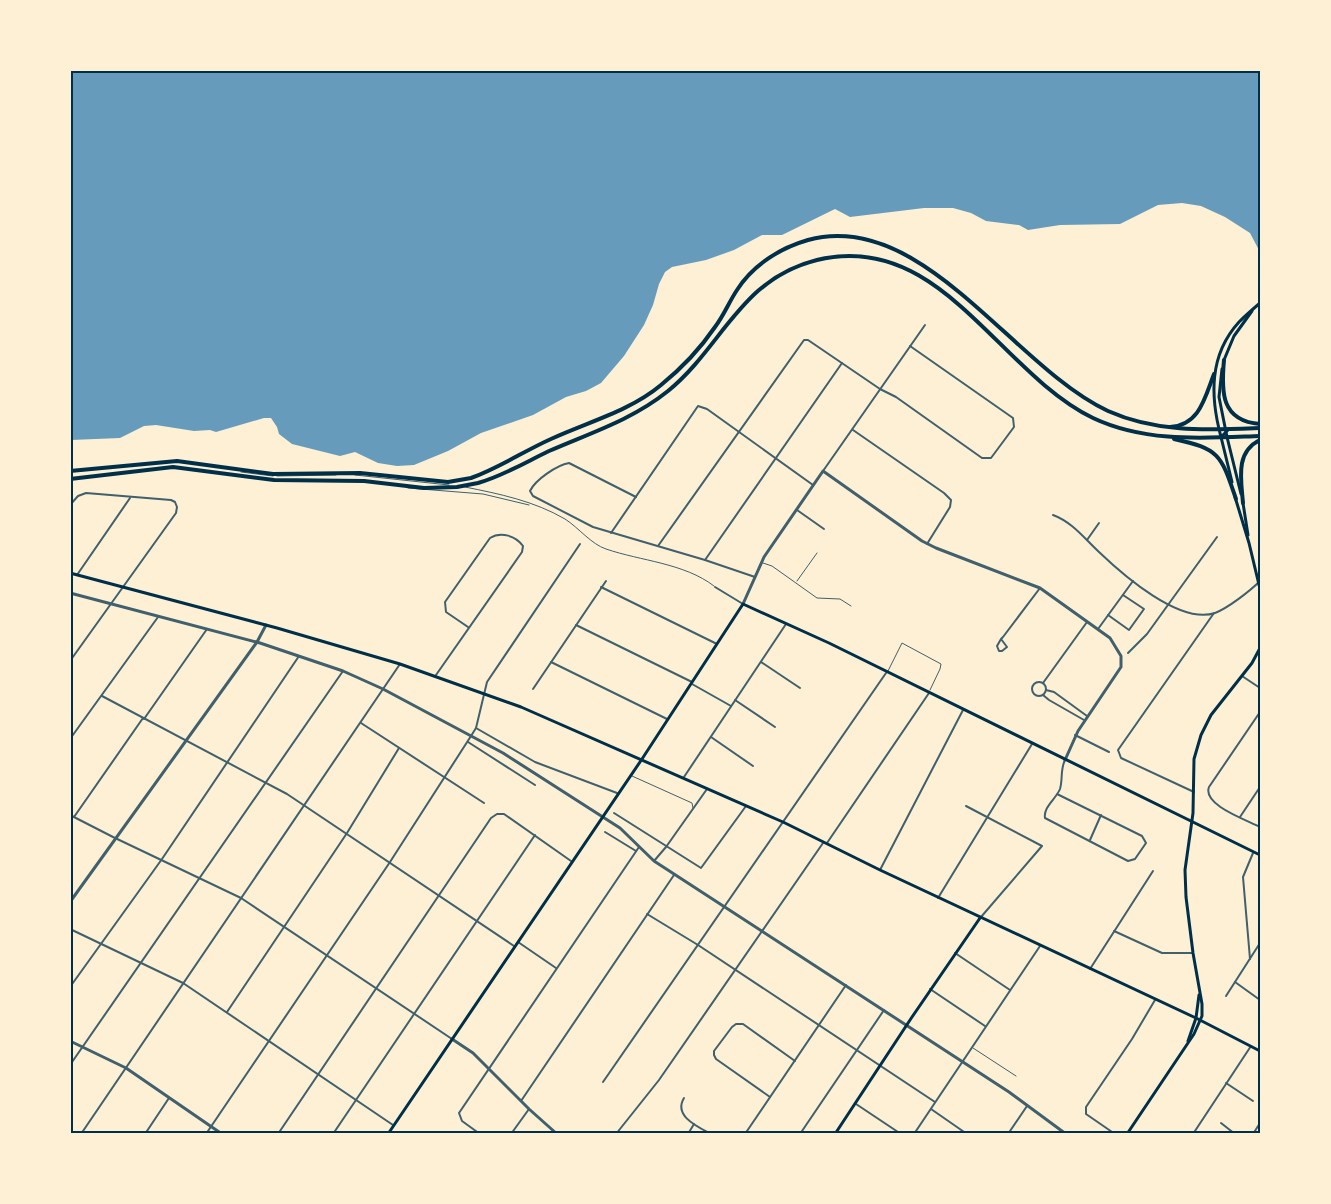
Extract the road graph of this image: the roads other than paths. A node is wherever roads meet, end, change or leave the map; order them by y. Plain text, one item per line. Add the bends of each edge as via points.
1 (1260, 303) edge
2 (1253, 310) junction
3 (925, 325) dead end
4 (910, 346) junction
5 (1224, 360) junction
6 (842, 363) junction
7 (1214, 374) junction
8 (880, 389) junction
9 (1260, 426) edge
10 (1160, 427) junction
11 (1219, 429) junction
12 (1228, 429) junction
13 (852, 430) junction
14 (738, 432) junction
15 (1161, 437) junction
16 (1219, 437) junction
17 (1227, 437) junction
18 (1260, 438) edge
19 (776, 458) junction
20 (224, 468) junction
21 (70, 471) edge
22 (824, 471) junction
23 (70, 478) edge
24 (813, 485) junction
25 (401, 486) junction
26 (461, 487) junction
27 (131, 497) junction
28 (636, 497) junction
29 (1236, 499) junction
30 (1243, 503) junction
31 (70, 505) edge
32 (532, 505) junction
33 (797, 510) junction
34 (1053, 515) dead end
35 (1099, 523) dead end
36 (824, 529) dead end
37 (611, 533) junction
38 (1217, 537) dead end
39 (1087, 540) junction
40 (1250, 543) junction
41 (580, 544) dead end
42 (927, 544) junction
43 (658, 546) junction
44 (817, 553) dead end
45 (705, 560) junction
46 (761, 562) junction
47 (70, 573) edge
48 (77, 575) junction
49 (754, 577) junction
50 (606, 581) dead end
51 (1133, 581) junction
52 (1260, 582) edge
53 (796, 583) junction
54 (601, 587) junction
55 (715, 587) joint
56 (123, 588) junction
57 (1040, 588) junction
58 (1260, 589) edge
59 (70, 593) edge
60 (1123, 595) junction
61 (111, 604) junction
62 (743, 604) junction
63 (1168, 604) junction
64 (851, 606) dead end
65 (1214, 613) junction
66 (1108, 615) junction
67 (159, 616) junction
68 (1087, 621) junction
69 (786, 624) junction
70 (266, 625) junction
71 (576, 625) junction
72 (468, 627) junction
73 (207, 629) junction
74 (1098, 629) junction
75 (1001, 639) dead end
76 (256, 642) junction
77 (718, 645) junction
78 (1260, 648) edge
79 (1128, 653) dead end
80 (299, 655) junction
81 (70, 661) edge
82 (551, 662) junction
83 (760, 662) junction
84 (400, 664) junction
85 (343, 671) junction
86 (886, 672) junction
87 (1242, 675) junction
88 (435, 676) junction
89 (692, 683) junction
90 (1043, 683) junction
91 (800, 688) dead end
92 (1260, 688) edge
93 (383, 689) junction
94 (533, 689) dead end
95 (1046, 690) junction
96 (929, 692) junction
97 (484, 693) junction
98 (1043, 694) junction
99 (102, 696) junction
100 (735, 700) junction
101 (731, 706) junction
102 (963, 710) junction
103 (1260, 712) edge
104 (1087, 716) junction
105 (144, 719) junction
106 (668, 720) junction
107 (1084, 720) junction
108 (361, 723) junction
109 (775, 727) dead end
110 (476, 728) junction
111 (471, 736) junction
112 (711, 737) junction
113 (1074, 737) junction
114 (70, 739) edge
115 (186, 741) junction
116 (468, 742) junction
117 (1032, 744) junction
118 (399, 748) junction
119 (1109, 752) dead end
120 (642, 759) junction
121 (1065, 760) junction
122 (227, 763) junction
123 (753, 766) dead end
124 (631, 775) junction
125 (444, 777) junction
126 (684, 777) junction
127 (266, 782) junction
128 (535, 785) dead end
129 (1260, 787) edge
130 (707, 788) junction
131 (1194, 792) junction
132 (618, 794) junction
133 (1057, 794) junction
134 (484, 803) dead end
135 (304, 805) junction
136 (746, 806) junction
137 (966, 806) dead end
138 (693, 809) junction
139 (614, 813) dead end
140 (1101, 815) junction
141 (72, 816) edge
142 (602, 817) junction
143 (986, 817) junction
144 (1240, 817) junction
145 (1192, 821) junction
146 (783, 822) junction
147 (1260, 827) edge
148 (605, 832) dead end
149 (347, 833) junction
150 (535, 835) junction
151 (116, 839) junction
152 (1090, 840) junction
153 (825, 842) junction
154 (639, 846) junction
155 (666, 847) junction
156 (636, 851) junction
157 (1254, 852) junction
158 (1260, 855) edge
159 (162, 859) junction
160 (654, 861) junction
161 (390, 862) junction
162 (572, 862) junction
163 (880, 870) junction
164 (1153, 871) dead end
165 (674, 874) junction
166 (200, 878) junction
167 (439, 896) junction
168 (241, 898) junction
169 (938, 898) junction
170 (70, 902) edge
171 (725, 906) junction
172 (647, 914) junction
173 (981, 918) junction
174 (477, 921) junction
175 (284, 927) junction
176 (70, 929) edge
177 (763, 931) junction
178 (1113, 931) junction
179 (518, 942) junction
180 (101, 944) junction
181 (698, 945) junction
182 (1260, 945) edge
183 (1040, 946) junction
184 (515, 947) junction
185 (955, 953) junction
186 (1193, 953) junction
187 (326, 956) junction
188 (1250, 959) junction
189 (141, 963) junction
190 (556, 968) junction
191 (1090, 969) junction
192 (736, 970) junction
193 (1235, 982) junction
194 (183, 983) junction
195 (846, 985) junction
196 (70, 987) edge
197 (376, 989) junction
198 (930, 989) junction
199 (1011, 990) junction
200 (1226, 996) dead end
201 (1155, 999) junction
202 (1260, 1000) edge
203 (884, 1010) junction
204 (227, 1012) junction
205 (413, 1014) junction
206 (1198, 1019) junction
207 (906, 1025) junction
208 (819, 1026) junction
209 (986, 1026) junction
210 (452, 1040) junction
211 (70, 1041) edge
212 (268, 1041) junction
213 (1251, 1046) junction
214 (83, 1047) junction
215 (971, 1047) junction
216 (856, 1051) junction
217 (1260, 1051) edge
218 (795, 1060) junction
219 (962, 1061) junction
220 (70, 1065) edge
221 (879, 1065) junction
222 (126, 1068) junction
223 (489, 1069) junction
224 (318, 1074) junction
225 (1016, 1076) dead end
226 (603, 1082) dead end
227 (1226, 1083) junction
228 (770, 1097) junction
229 (169, 1098) junction
230 (684, 1098) dead end
231 (356, 1100) junction
232 (521, 1101) junction
233 (1253, 1101) dead end
234 (935, 1102) junction
235 (854, 1103) junction
236 (1027, 1106) junction
237 (931, 1108) junction
238 (529, 1109) junction
239 (1221, 1123) dead end
240 (1260, 1123) edge
241 (694, 1124) junction
242 (393, 1125) junction
243 (211, 1126) junction
244 (1060, 1132) edge
245 (388, 1133) edge
246 (81, 1134) edge
247 (146, 1134) edge
248 (206, 1134) edge
249 (222, 1134) edge
250 (278, 1134) edge
251 (333, 1134) edge
252 (480, 1134) edge
253 (511, 1134) edge
254 (557, 1134) edge
255 (616, 1134) edge
256 (688, 1134) edge
257 (711, 1134) edge
258 (745, 1134) edge
259 (800, 1134) edge
260 (835, 1134) edge
261 (901, 1134) edge
262 (914, 1134) edge
263 (967, 1134) edge
264 (1008, 1134) edge
265 (1066, 1134) edge
266 (1115, 1134) edge
267 (1127, 1134) edge
268 (1193, 1134) edge
269 (1235, 1134) edge
270 (1254, 1134) edge

1 - 2 main road
2 - 5 main road via 1234,336
2 - 7 main road via 1230,334
3 - 4 street
4 - 8 street
4 - 8 street via 1013,418 1014,427 992,456 982,458
5 - 9 highway via 1223,388 1228,408 1243,421
5 - 12 main road via 1219,390
6 - 8 street
6 - 14 street via 804,340
6 - 19 street
7 - 10 highway via 1194,417 1181,425
7 - 11 main road via 1213,401
8 - 13 street
9 - 12 highway
10 - 11 highway
10 - 20 highway via 1088,400 923,264 888,245 836,235 795,244 754,270 740,285 716,326 668,380 632,404 483,473 464,480 438,482 360,472 273,474
11 - 12 highway
11 - 16 main road
12 - 16 main road
12 - 17 main road
13 - 22 street
13 - 42 street via 951,500
14 - 19 street
14 - 28 street via 698,406
14 - 43 street
15 - 16 highway
15 - 26 highway via 1118,428 1080,411 1046,386 931,282 898,265 862,257 831,257 785,272 764,285 675,385 643,409 488,480
15 - 29 highway via 1199,445 1214,453 1225,468
16 - 17 highway
16 - 29 main road
17 - 18 highway
17 - 30 main road
18 - 30 highway via 1248,449 1241,465
19 - 24 street
19 - 45 street
20 - 21 highway via 170,461
20 - 26 lane via 270,476 347,474
22 - 24 street
22 - 42 street
23 - 25 highway via 180,467 274,480 364,481
24 - 33 street
25 - 26 highway
25 - 32 lane via 486,494
26 - 32 lane via 508,495
27 - 31 street via 86,493
27 - 48 street
27 - 56 street via 171,500 177,504 176,513
28 - 37 street
28 - 37 street via 567,463 532,486 533,496
29 - 40 main road
30 - 40 main road
32 - 55 lane via 572,524 602,548 686,572
33 - 36 street
33 - 46 street
34 - 39 street via 1065,519
35 - 39 street
37 - 43 street
38 - 63 street
39 - 51 street
40 - 52 main road
41 - 97 street via 487,682
42 - 57 street
43 - 45 street
44 - 53 lane
45 - 49 street
46 - 49 street
46 - 53 lane
47 - 48 main road
48 - 56 main road
49 - 62 street
50 - 54 street
51 - 60 street
51 - 63 street
52 - 58 main road
52 - 65 street
53 - 64 lane via 817,598 840,599
54 - 71 street
54 - 77 street
55 - 62 street
56 - 61 street
56 - 70 main road
57 - 68 street
57 - 75 street
59 - 61 street
60 - 66 street
60 - 66 street via 1144,609 1129,630
61 - 67 street
61 - 81 street
62 - 69 main road
62 - 77 main road
63 - 65 street via 1191,613
63 - 79 street
65 - 131 street via 1118,750 1121,758
66 - 74 street
67 - 73 street
67 - 99 street
68 - 74 street
68 - 90 street
69 - 83 street
69 - 86 main road
70 - 76 street
70 - 84 main road
71 - 82 street
71 - 89 street
72 - 72 street via 519,557 523,546 512,537 491,537 445,602 446,612
72 - 88 street
73 - 76 street
73 - 105 street
74 - 104 street via 1116,646 1122,664
76 - 80 street
76 - 115 street
77 - 89 main road
78 - 87 main road
80 - 85 street
80 - 122 street
82 - 94 street
82 - 106 street
83 - 91 street
83 - 100 street
84 - 88 main road
84 - 93 street
85 - 93 street
85 - 127 street
86 - 96 main road
86 - 96 lane via 902,643 941,665
86 - 146 street
87 - 92 street
87 - 131 main road via 1200,735 1194,759
88 - 97 main road
89 - 101 street
89 - 106 main road
90 - 95 street
90 - 98 street via 1036,683 1033,689 1036,695
93 - 108 street
93 - 111 street
95 - 98 street
95 - 104 street
96 - 102 main road
96 - 153 street
97 - 110 street
97 - 120 main road
98 - 107 street
99 - 105 street
99 - 114 street
100 - 101 street
100 - 109 street
101 - 112 street
102 - 117 main road
102 - 163 street
103 - 144 street via 1207,793 1217,805
104 - 107 street
105 - 115 street
105 - 141 street
106 - 120 main road
107 - 113 street
108 - 118 street
108 - 135 street
110 - 111 street
110 - 132 street via 535,762
111 - 116 street
111 - 142 street
112 - 123 street
112 - 126 street
113 - 119 street
113 - 121 street
115 - 122 street
115 - 151 street
116 - 125 street
116 - 128 street
117 - 121 main road
117 - 143 street
118 - 125 street
118 - 149 street
120 - 124 main road
120 - 126 main road
121 - 133 street
121 - 145 main road
122 - 127 street
122 - 159 street
124 - 132 main road
124 - 138 lane via 692,803
125 - 134 street
125 - 161 street
126 - 130 main road
127 - 135 street
127 - 166 street
129 - 144 street
130 - 136 main road
130 - 138 street
131 - 145 main road
132 - 142 main road
133 - 140 street
133 - 152 street via 1045,818
135 - 149 street
135 - 168 street
136 - 146 main road
136 - 155 street via 701,868
137 - 143 street
138 - 155 street
139 - 155 street
140 - 152 street
140 - 152 street via 1142,836 1145,845 1130,861
141 - 151 street
142 - 154 street
142 - 162 main road
143 - 169 street
143 - 173 street via 1042,846
144 - 147 street
145 - 157 main road
145 - 186 main road via 1185,870
146 - 153 main road
146 - 171 street
148 - 156 street
149 - 161 street
149 - 175 street
150 - 162 street
150 - 167 street via 504,814 497,814
150 - 174 street
151 - 159 street
151 - 170 street
153 - 163 main road
153 - 177 street
154 - 156 street
154 - 160 street
155 - 160 street
156 - 190 street
157 - 158 main road
157 - 188 street via 1243,880
159 - 166 street
159 - 180 street
160 - 165 street
161 - 167 street
161 - 187 street
162 - 179 main road
163 - 169 main road
164 - 178 street
165 - 171 street
165 - 172 street
166 - 168 street
166 - 189 street
167 - 174 street
167 - 197 street
168 - 175 street
168 - 194 street
169 - 173 main road
171 - 177 street
171 - 181 street
172 - 181 street
172 - 232 street
173 - 183 main road
173 - 185 main road
174 - 184 street
174 - 205 street
175 - 187 street
175 - 204 street
176 - 180 street
177 - 192 street
177 - 195 street
178 - 186 street via 1162,953
178 - 191 street
179 - 184 main road
179 - 190 street
180 - 189 street
180 - 196 street
181 - 192 street
181 - 226 street
182 - 188 street
183 - 191 main road
183 - 199 street
184 - 210 main road
185 - 198 main road
185 - 199 street
186 - 206 main road via 1199,991
187 - 197 street
187 - 212 street
188 - 193 street
189 - 194 street
189 - 214 street
190 - 223 street
191 - 201 main road
192 - 208 street
192 - 255 street
193 - 200 street
193 - 202 street
194 - 204 street
194 - 222 street
195 - 203 street
195 - 208 street
197 - 205 street
197 - 224 street
198 - 207 main road
198 - 209 street
199 - 209 street
201 - 206 main road
201 - 266 street via 1086,1107 1086,1114
203 - 207 street
203 - 216 street
204 - 212 street
205 - 210 street
205 - 231 street
206 - 213 main road
206 - 267 main road via 1186,1046
207 - 219 street
207 - 221 main road
208 - 216 street
208 - 218 street
209 - 215 street
210 - 223 street
210 - 242 main road
211 - 214 street
212 - 224 street
212 - 243 street
213 - 217 main road
213 - 227 street
214 - 220 street
214 - 222 street
215 - 219 street
215 - 225 lane
216 - 221 street
216 - 259 street
218 - 228 street
218 - 228 street via 743,1024 732,1027 714,1051 716,1059
219 - 234 street
219 - 236 street
221 - 234 street
221 - 235 main road
222 - 229 street
222 - 246 street
223 - 232 street
223 - 252 street via 459,1117
224 - 231 street
224 - 250 street
227 - 233 street
227 - 268 street
228 - 258 street
229 - 243 street
229 - 247 street
230 - 241 street via 681,1111
231 - 242 street
231 - 251 street
232 - 238 street
234 - 237 street
235 - 260 main road
235 - 261 street
236 - 244 street
236 - 264 street
237 - 262 street
237 - 263 street
238 - 253 street
238 - 254 street
239 - 269 street
240 - 270 street
241 - 256 street
241 - 257 street
242 - 245 main road
243 - 248 street
243 - 249 street
244 - 265 street

